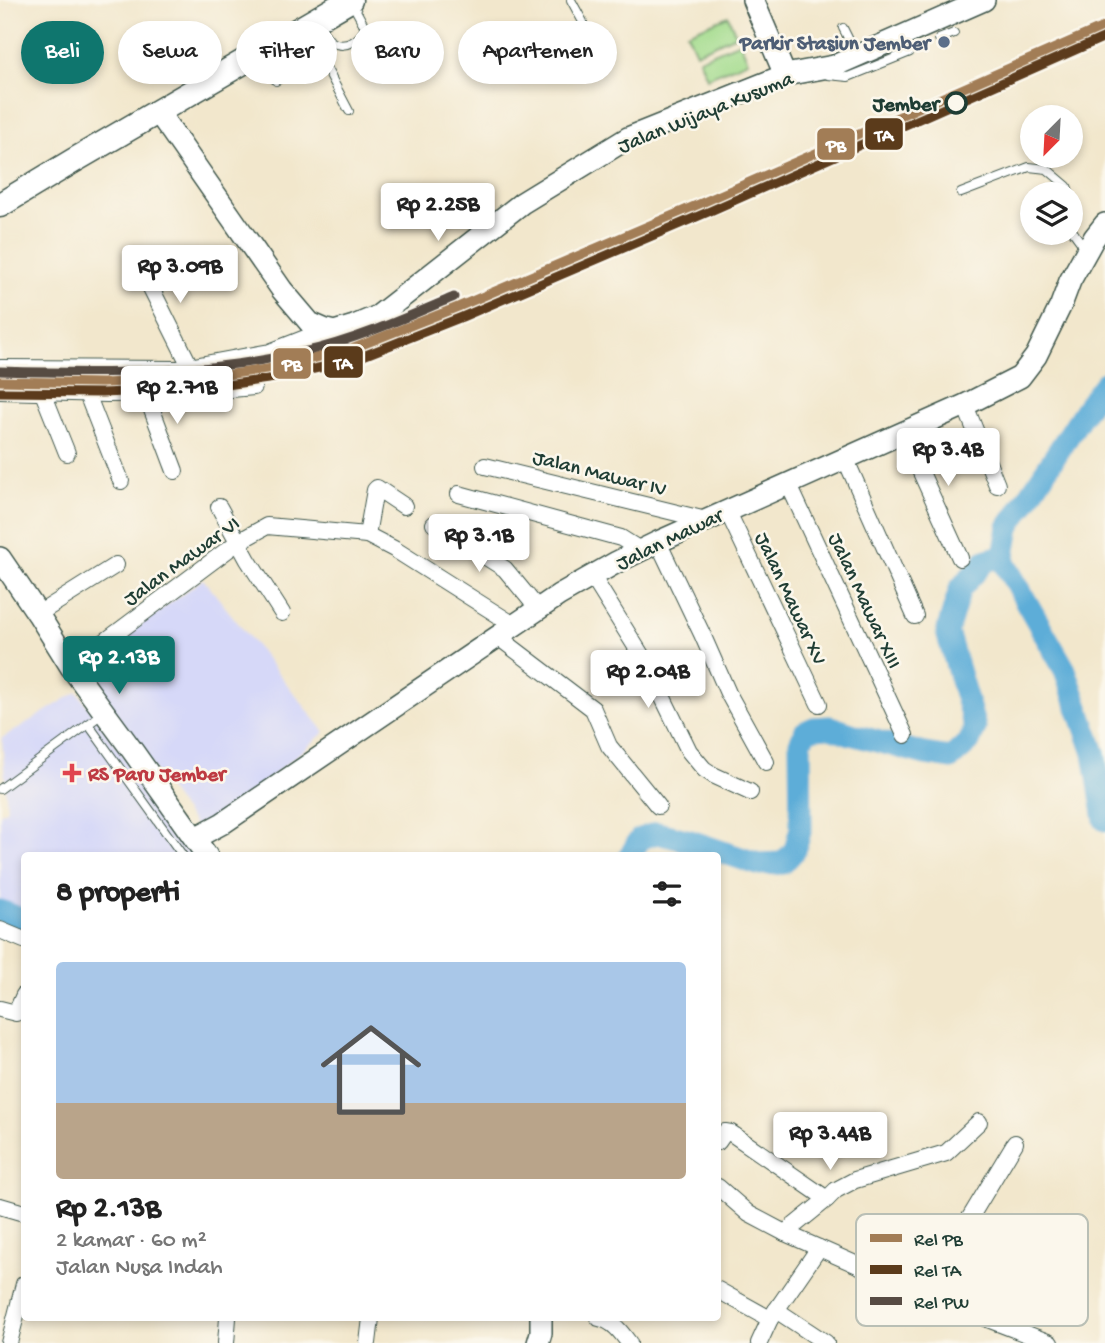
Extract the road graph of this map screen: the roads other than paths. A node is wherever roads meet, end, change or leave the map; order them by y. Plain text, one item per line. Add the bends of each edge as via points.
1 (350, 0) edge
2 (570, 0) edge
3 (753, 0) edge
4 (984, 0) edge
5 (315, 20) joint
6 (582, 21) edge
7 (843, 28) dead end
8 (954, 33) dead end
9 (939, 39) dead end
10 (337, 44) edge
11 (910, 52) dead end
12 (857, 55) junction
13 (815, 69) junction
14 (785, 75) junction
15 (335, 84) edge
16 (349, 111) dead end
17 (158, 112) junction
18 (1062, 182) edge
19 (961, 193) dead end
20 (0, 205) edge
21 (1105, 224) edge
22 (1083, 245) edge
23 (1087, 250) junction
24 (137, 260) dead end
25 (326, 330) junction
26 (190, 366) junction
27 (0, 368) edge
28 (254, 387) dead end
29 (0, 391) edge
30 (43, 393) junction
31 (87, 394) junction
32 (146, 394) junction
33 (965, 405) junction
34 (903, 433) junction
35 (67, 453) dead end
36 (845, 458) junction
37 (485, 466) dead end
38 (175, 471) dead end
39 (121, 481) dead end
40 (788, 483) junction
41 (997, 485) dead end
42 (458, 494) dead end
43 (404, 506) dead end
44 (219, 507) dead end
45 (727, 510) junction
46 (706, 520) junction
47 (434, 524) dead end
48 (367, 535) junction
49 (238, 542) junction
50 (649, 546) junction
51 (0, 558) edge
52 (960, 558) dead end
53 (116, 565) dead end
54 (592, 576) junction
55 (538, 609) junction
56 (282, 613) dead end
57 (38, 614) junction
58 (915, 616) dead end
59 (506, 631) junction
60 (71, 667) junction
61 (819, 705) dead end
62 (96, 718) junction
63 (905, 735) dead end
64 (766, 762) dead end
65 (0, 789) edge
66 (750, 792) dead end
67 (659, 806) dead end
68 (195, 850) edge
69 (0, 930) edge
70 (21, 939) edge
71 (21, 1002) edge
72 (0, 1009) edge
73 (979, 1122) dead end
74 (721, 1138) edge
75 (1015, 1143) dead end
76 (721, 1190) edge
77 (827, 1199) junction
78 (0, 1206) edge
79 (21, 1212) edge
80 (972, 1214) edge
81 (785, 1233) junction
82 (819, 1248) junction
83 (856, 1264) edge
84 (721, 1291) edge
85 (21, 1296) edge
86 (773, 1314) junction
87 (228, 1321) edge
88 (372, 1321) edge
89 (541, 1321) edge
90 (609, 1321) edge
91 (1006, 1326) edge
92 (9, 1343) edge
93 (226, 1343) edge
94 (368, 1343) edge
95 (538, 1343) edge
96 (629, 1343) edge
97 (759, 1343) edge
98 (825, 1343) edge
99 (1050, 1343) edge

1 - 5 main road
1 - 10 lane via 364,31 352,42
2 - 6 lane
3 - 14 street
4 - 12 street, Jalan Wijaya Kusuma
5 - 17 main road
7 - 12 lane
8 - 9 lane
11 - 13 lane via 848,77
12 - 13 street, Jalan Wijaya Kusuma
13 - 14 street, Jalan Wijaya Kusuma
14 - 25 street, Jalan Wijaya Kusuma via 628,138 522,203 378,316
15 - 16 lane
17 - 20 main road
17 - 25 street via 282,289 310,323
18 - 19 lane via 1047,169 1028,167
21 - 23 street, Jalan Mawar
22 - 23 lane
23 - 33 street, Jalan Mawar via 1036,356 1020,377
24 - 26 street
25 - 26 street via 270,352
26 - 27 street
28 - 32 street
29 - 30 street
30 - 31 street
30 - 35 street
31 - 32 street
31 - 39 street
32 - 38 street
33 - 34 street, Jalan Mawar
33 - 41 street
34 - 36 street, Jalan Mawar
34 - 52 street
36 - 40 street, Jalan Mawar
36 - 58 street
37 - 46 street, Jalan Mawar IV
40 - 45 street, Jalan Mawar
40 - 63 street, Jalan Mawar XIII
42 - 50 street
43 - 48 street via 375,489
44 - 49 street
45 - 46 street, Jalan Mawar
45 - 61 street, Jalan Mawar XV
46 - 50 street, Jalan Mawar
47 - 55 street via 505,569
48 - 49 street, Jalan Mawar VI via 267,526
48 - 59 street, Jalan Mawar VI via 448,582
49 - 56 street
49 - 60 street, Jalan Mawar VI
50 - 54 street, Jalan Mawar
50 - 64 street via 702,634
51 - 57 street
53 - 57 street
54 - 55 street, Jalan Mawar
54 - 66 street via 646,663 689,751 704,769
55 - 59 street, Jalan Mawar
57 - 60 street
59 - 67 street, Jalan Mawar VI via 593,709 609,746
59 - 68 street, Jalan Mawar via 223,823
60 - 62 street
62 - 65 lane
62 - 68 street
69 - 70 street
71 - 72 street via 16,1013
73 - 77 street via 946,1153 855,1180
74 - 77 street via 725,1132 732,1133
75 - 80 street
76 - 81 street via 749,1214
77 - 81 street
78 - 79 street
81 - 82 street
82 - 83 street
82 - 86 street
84 - 86 street
85 - 92 street
86 - 97 street
86 - 98 street
87 - 93 street
88 - 94 street
89 - 95 street
90 - 96 street
91 - 99 street

